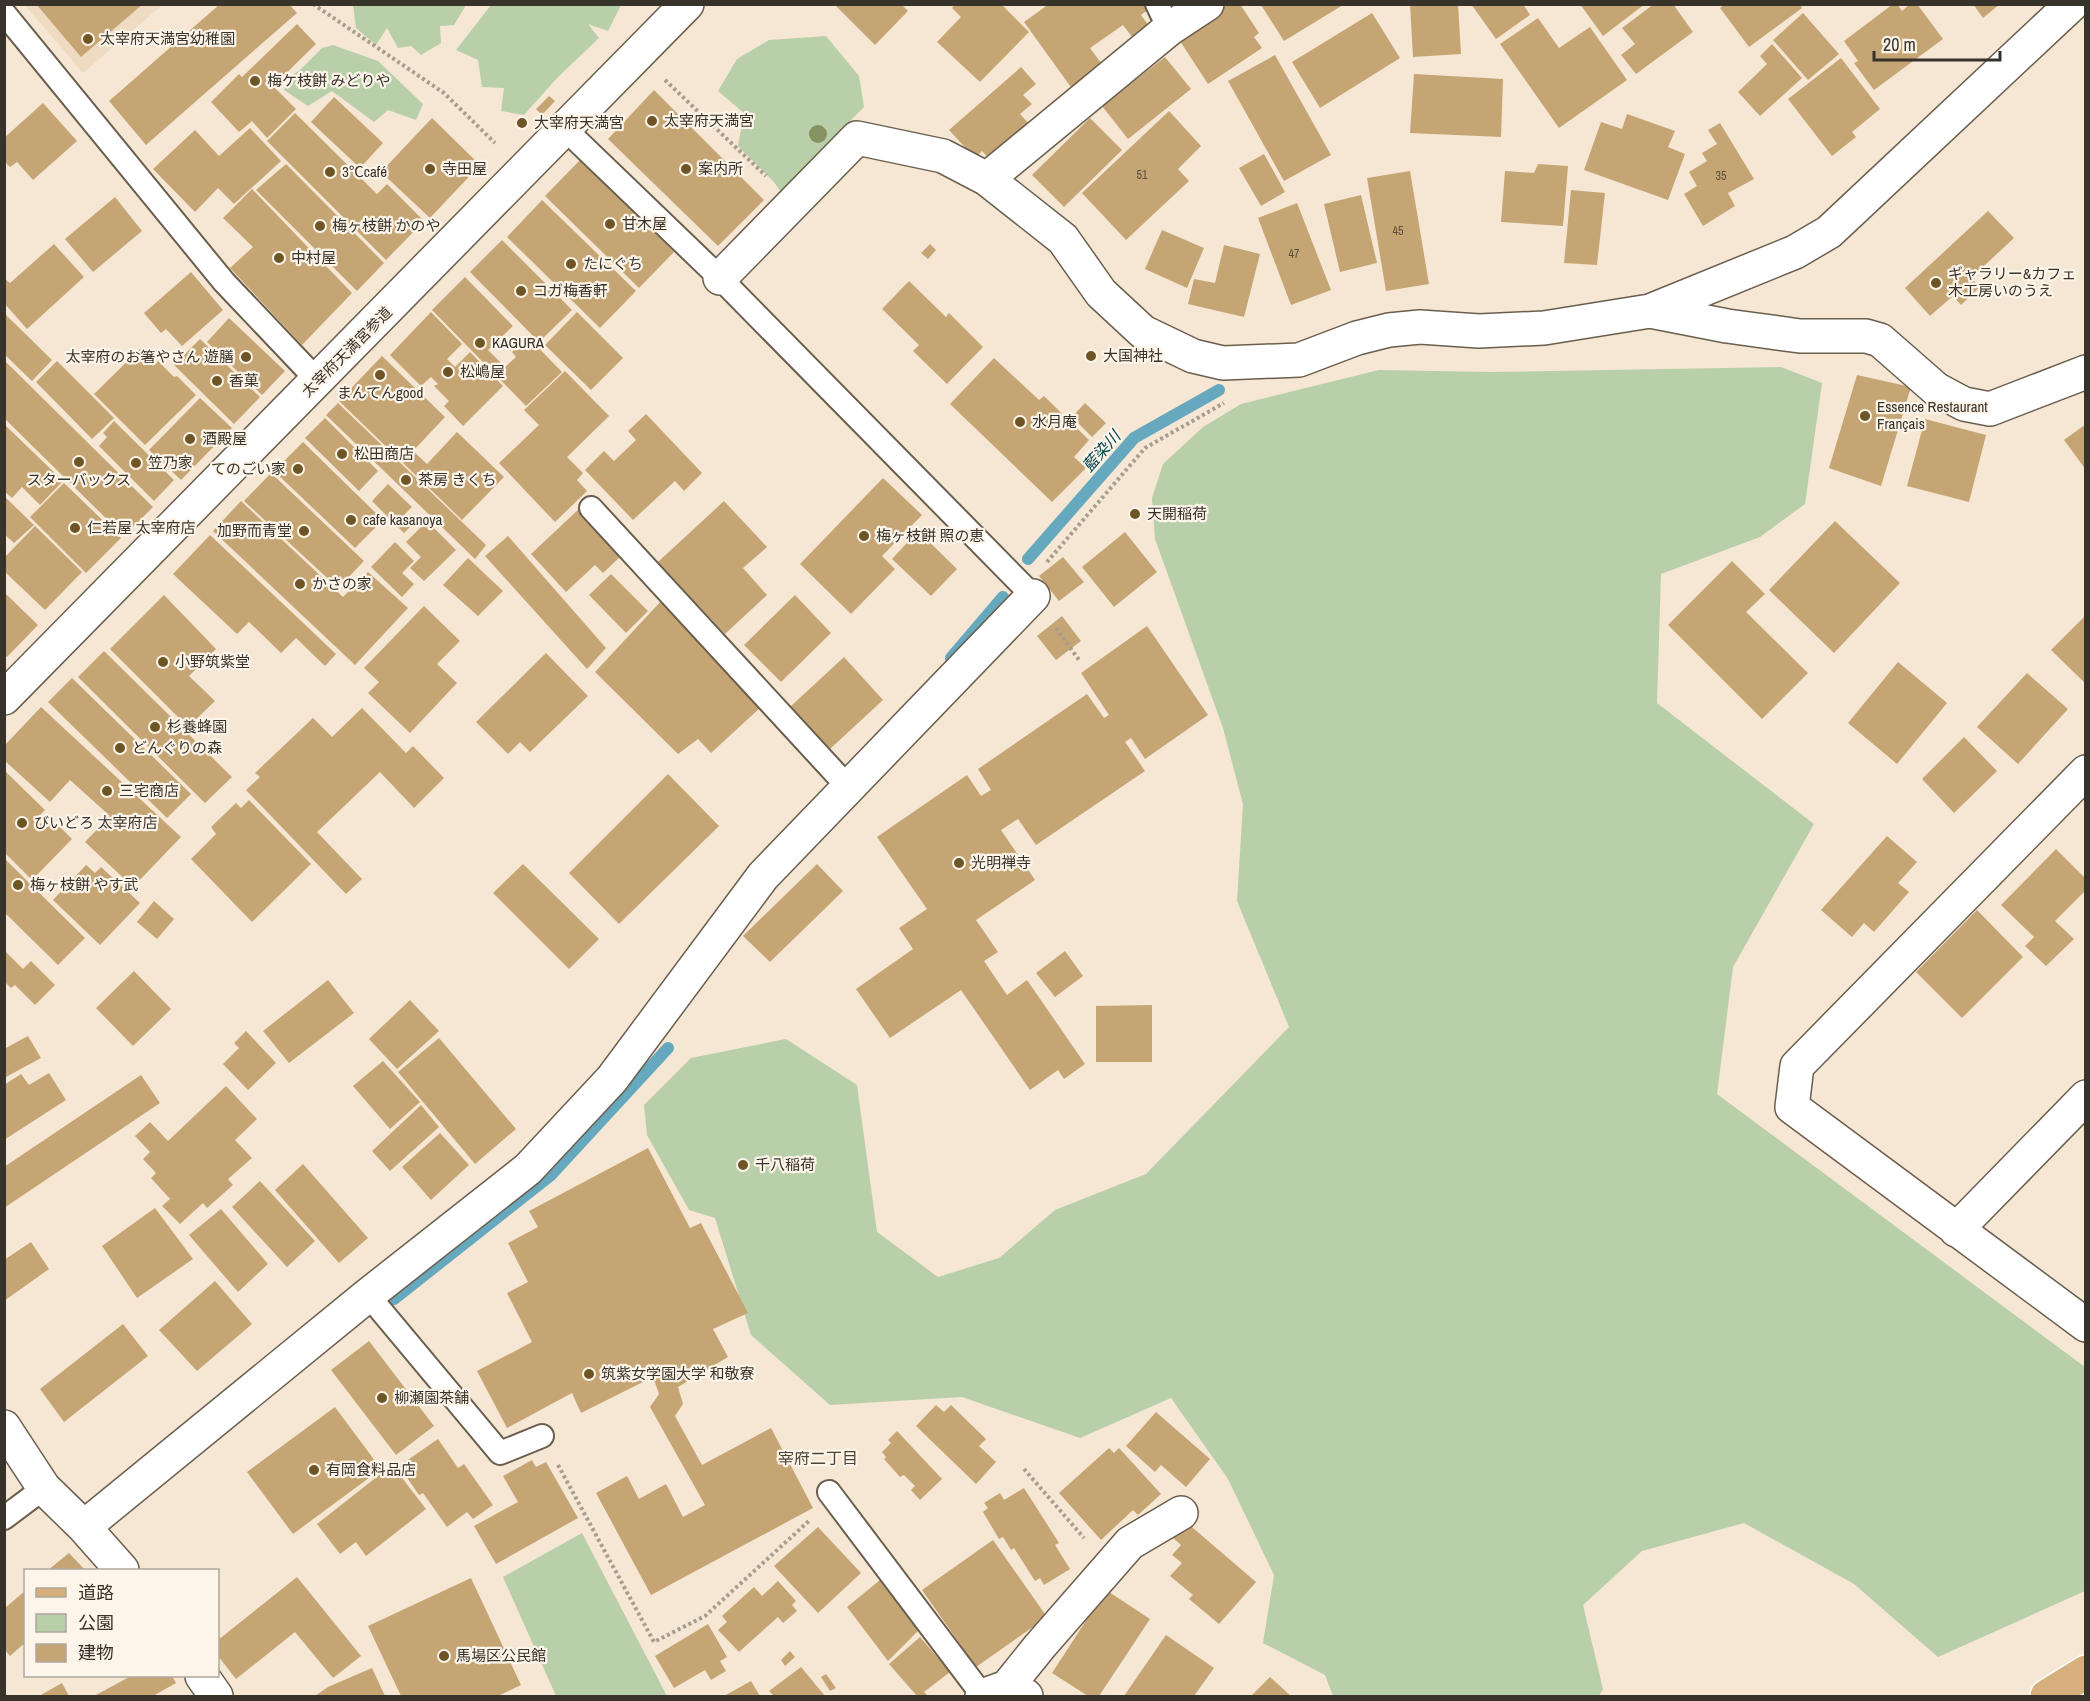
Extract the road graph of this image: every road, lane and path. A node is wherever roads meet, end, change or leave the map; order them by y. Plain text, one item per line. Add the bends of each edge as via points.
1 (313, 4) edge
2 (687, 4) edge
3 (1207, 4) edge
4 (2072, 4) edge
5 (4, 12) edge
6 (1163, 17) edge
7 (638, 55) junction
8 (565, 129) junction
9 (524, 172) junction
10 (987, 179) junction
11 (793, 202) junction
12 (720, 278) junction
13 (1650, 311) junction
14 (2085, 372) edge
15 (318, 381) junction
16 (1227, 401) dead end
17 (591, 508) dead end
18 (1029, 592) junction
19 (4, 698) edge
20 (2085, 772) edge
21 (849, 788) junction
22 (2085, 1097) edge
23 (1956, 1230) junction
24 (368, 1295) junction
25 (2085, 1325) edge
26 (4, 1427) edge
27 (542, 1436) joint
28 (1024, 1469) dead end
29 (44, 1488) junction
30 (831, 1495) joint
31 (1181, 1513) dead end
32 (4, 1518) edge
33 (84, 1527) junction
34 (1111, 1563) junction
35 (121, 1569) edge
36 (2085, 1672) edge
37 (203, 1677) edge
38 (999, 1694) edge
39 (216, 1696) edge
40 (2047, 1696) edge

1 - 9 path via 444,93
2 - 7 street, 太宰府天満宮参道
3 - 6 street
4 - 13 street via 1829,232 1796,252
5 - 15 lane via 224,282
6 - 10 street
7 - 8 street, 太宰府天満宮参道
7 - 11 path
8 - 9 street, 太宰府天満宮参道
8 - 12 lane
9 - 15 street, 太宰府天満宮参道
10 - 11 street via 943,156 857,138
10 - 13 street via 1063,239 1101,293 1143,332 1193,356 1223,363 1299,360 1389,330 1544,328
11 - 12 street
12 - 18 lane
13 - 14 street via 1800,336 1866,336 1880,340 1935,389 1964,404 1990,409
15 - 19 street, 太宰府天満宮参道
16 - 18 path via 1145,448
17 - 21 lane
18 - 21 street
20 - 23 street via 1797,1066 1792,1107
21 - 24 street via 763,876 612,1079 528,1169
22 - 23 street
23 - 25 street
24 - 27 lane via 500,1453
24 - 33 street
26 - 29 street
27 - 30 path via 654,1642 705,1616
28 - 34 path via 1076,1531
29 - 32 lane
29 - 33 street
30 - 38 lane
31 - 34 street via 1130,1544
33 - 35 street
34 - 38 street
36 - 40 main road
37 - 39 street

